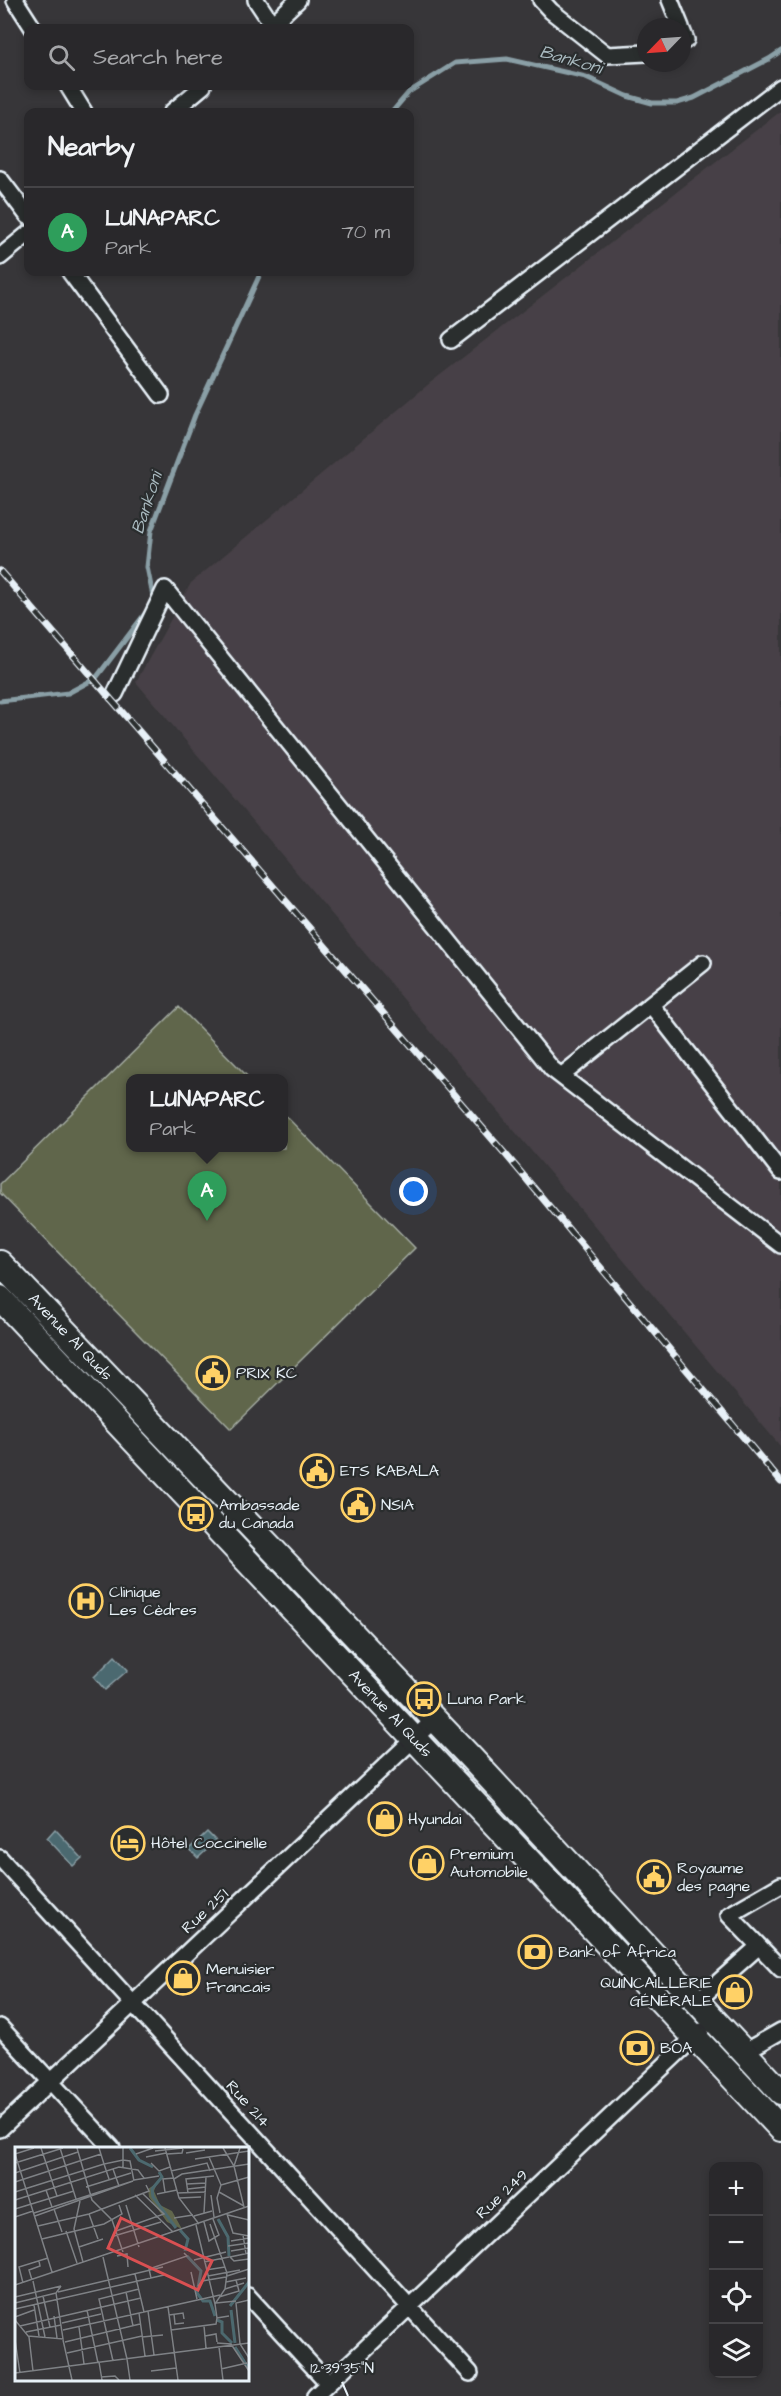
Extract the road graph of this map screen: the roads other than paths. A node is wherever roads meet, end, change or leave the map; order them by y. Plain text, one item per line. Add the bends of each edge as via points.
1 (15, 0) edge
2 (256, 0) edge
3 (298, 0) edge
4 (541, 0) edge
5 (670, 0) edge
6 (677, 18) edge
7 (30, 24) edge
8 (269, 24) edge
9 (272, 24) edge
10 (637, 53) edge
11 (781, 87) edge
12 (70, 90) edge
13 (198, 90) edge
14 (82, 108) edge
15 (177, 108) edge
16 (0, 179) edge
17 (24, 211) edge
18 (24, 237) edge
19 (0, 257) edge
20 (73, 276) edge
21 (451, 340) dead end
22 (161, 395) dead end
23 (115, 694) dead end
24 (703, 963) dead end
25 (651, 1005) junction
26 (561, 1076) junction
27 (781, 1172) edge
28 (781, 1245) edge
29 (0, 1263) edge
30 (0, 1298) edge
31 (435, 1719) junction
32 (415, 1739) junction
33 (0, 1858) edge
34 (781, 1885) edge
35 (759, 1947) junction
36 (781, 1969) edge
37 (697, 2001) junction
38 (132, 2004) junction
39 (713, 2019) junction
40 (0, 2027) edge
41 (781, 2031) edge
42 (694, 2037) junction
43 (744, 2052) junction
44 (50, 2082) junction
45 (781, 2092) edge
46 (0, 2129) edge
47 (781, 2129) edge
48 (111, 2147) edge
49 (249, 2297) edge
50 (409, 2307) junction
51 (470, 2373) dead end
52 (328, 2383) junction
53 (315, 2396) edge

1 - 7 street
2 - 8 street
3 - 9 street
4 - 10 street via 607,54
5 - 6 street
11 - 21 street
12 - 14 street
13 - 15 street
16 - 17 street
18 - 19 street
20 - 22 street
23 - 26 street via 165,588 544,1060
24 - 25 street
25 - 26 street
25 - 27 street
26 - 28 street
29 - 31 main road, Avenue Al Quds
30 - 32 main road, Avenue Al Quds
31 - 32 street, Rue 251
31 - 37 main road, Avenue Al Quds
32 - 38 street, Rue 251
32 - 42 main road, Avenue Al Quds
33 - 38 street, Rue 214
34 - 35 street via 729,1915
35 - 36 street
35 - 37 street
37 - 39 main road, Avenue Al Quds
38 - 44 street, Rue 251
38 - 50 street, Rue 214
39 - 42 street, Rue 249
39 - 43 main road, Avenue Al Quds
40 - 44 street
41 - 43 street
42 - 47 main road, Avenue Al Quds
42 - 50 street, Rue 249
43 - 45 main road, Avenue Al Quds
44 - 46 street, Rue 251
44 - 48 street
49 - 52 street
50 - 51 street, Rue 214
50 - 52 street, Rue 249
52 - 53 street, Rue 249

